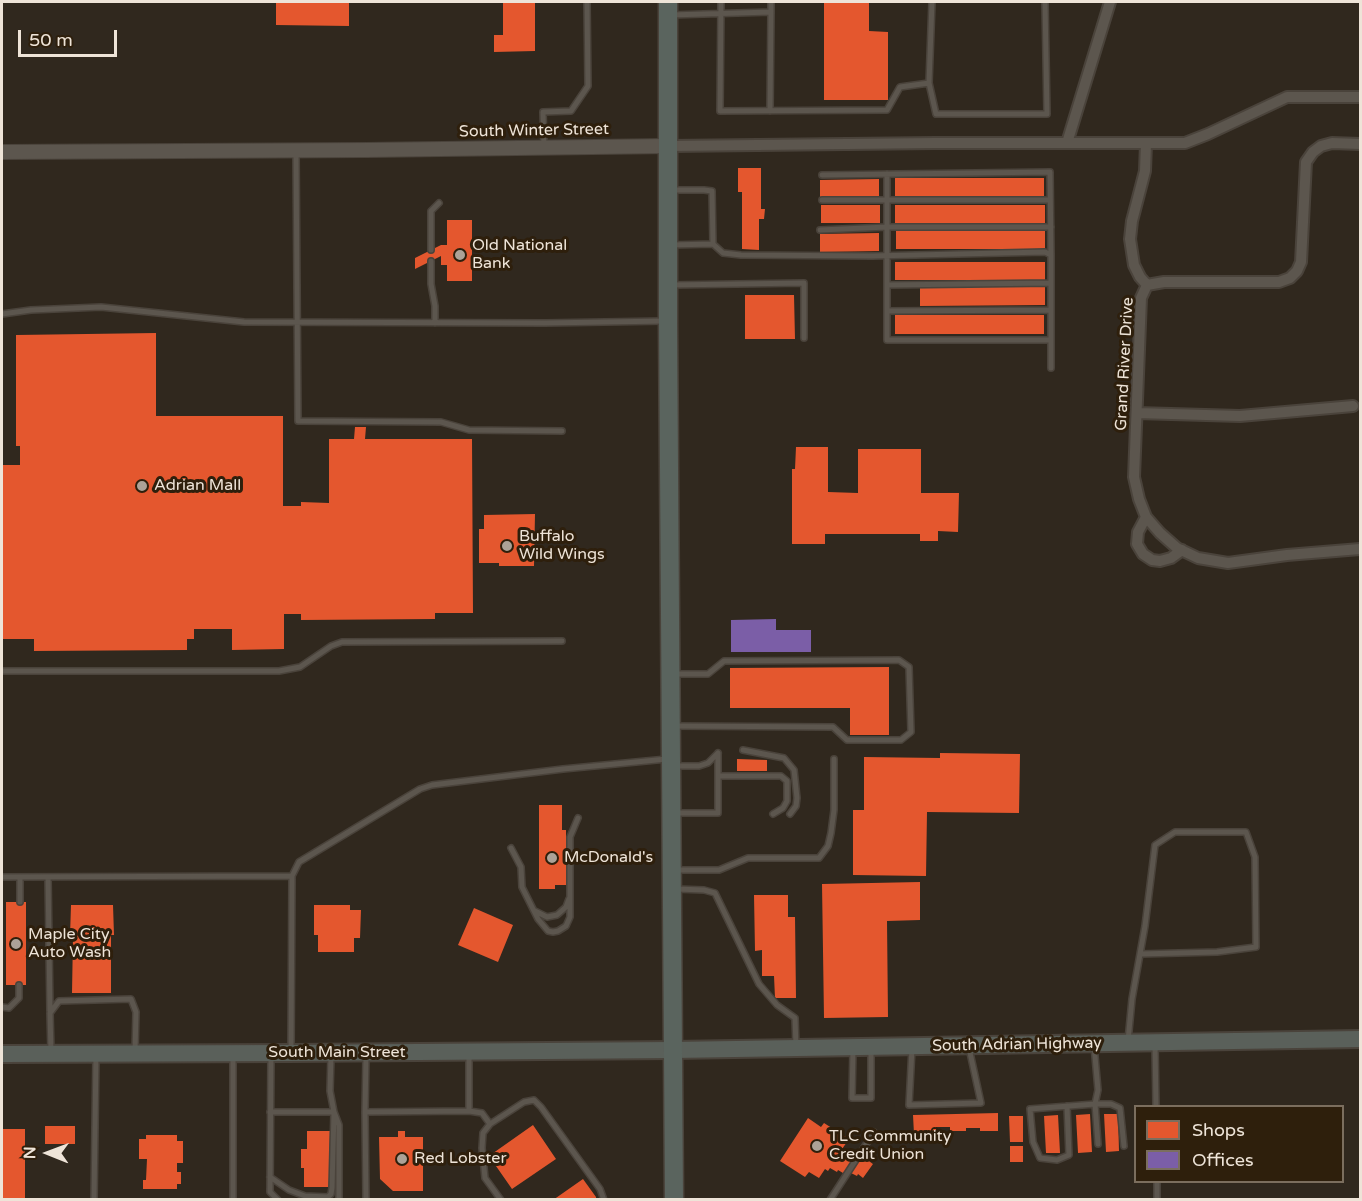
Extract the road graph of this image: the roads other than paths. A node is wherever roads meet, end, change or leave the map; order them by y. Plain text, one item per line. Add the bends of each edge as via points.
1 (587, 2) edge
2 (721, 2) edge
3 (771, 2) edge
4 (932, 2) edge
5 (1045, 2) edge
6 (1110, 2) edge
7 (668, 8) edge
8 (771, 12) junction
9 (721, 14) junction
10 (929, 83) junction
11 (1360, 97) edge
12 (770, 111) junction
13 (1067, 143) junction
14 (1146, 143) junction
15 (1360, 144) edge
16 (669, 146) junction
17 (544, 148) junction
18 (296, 151) junction
19 (2, 152) edge
20 (887, 174) junction
21 (822, 175) dead end
22 (668, 190) junction
23 (822, 200) dead end
24 (1050, 200) junction
25 (887, 201) junction
26 (439, 203) dead end
27 (887, 227) junction
28 (1050, 227) junction
29 (820, 230) dead end
30 (713, 244) junction
31 (668, 245) junction
32 (431, 250) dead end
33 (887, 255) junction
34 (1051, 255) junction
35 (431, 261) dead end
36 (1051, 283) junction
37 (668, 285) junction
38 (887, 285) junction
39 (1147, 285) junction
40 (1051, 310) junction
41 (887, 311) junction
42 (2, 314) edge
43 (668, 321) junction
44 (297, 322) junction
45 (435, 322) junction
46 (804, 338) dead end
47 (1051, 340) junction
48 (1051, 368) dead end
49 (1353, 406) dead end
50 (1137, 413) junction
51 (562, 431) dead end
52 (1146, 517) junction
53 (1360, 549) edge
54 (1182, 550) junction
55 (562, 641) dead end
56 (2, 671) edge
57 (671, 674) junction
58 (671, 726) junction
59 (743, 750) dead end
60 (834, 759) dead end
61 (671, 762) junction
62 (718, 776) junction
63 (672, 813) junction
64 (773, 814) dead end
65 (790, 814) dead end
66 (578, 818) dead end
67 (512, 848) dead end
68 (672, 870) junction
69 (292, 876) junction
70 (20, 877) junction
71 (48, 877) junction
72 (2, 878) edge
73 (672, 889) junction
74 (570, 895) junction
75 (20, 902) dead end
76 (534, 910) junction
77 (1140, 954) junction
78 (19, 985) dead end
79 (2, 1007) edge
80 (50, 1012) junction
81 (1360, 1040) edge
82 (1154, 1042) junction
83 (1094, 1043) junction
84 (1128, 1043) junction
85 (968, 1045) junction
86 (912, 1046) junction
87 (853, 1047) junction
88 (871, 1047) junction
89 (796, 1048) junction
90 (673, 1050) junction
91 (469, 1052) junction
92 (96, 1053) junction
93 (233, 1053) junction
94 (271, 1053) junction
95 (291, 1053) junction
96 (332, 1053) junction
97 (366, 1053) junction
98 (2, 1054) edge
99 (51, 1054) junction
100 (135, 1054) junction
101 (1095, 1104) junction
102 (1156, 1105) edge
103 (1067, 1106) junction
104 (469, 1111) junction
105 (270, 1112) junction
106 (334, 1112) junction
107 (365, 1112) junction
108 (490, 1124) junction
109 (874, 1132) dead end
110 (1098, 1144) dead end
111 (1124, 1146) dead end
112 (270, 1177) junction
113 (1157, 1183) edge
114 (94, 1200) edge
115 (233, 1200) edge
116 (278, 1200) edge
117 (339, 1200) edge
118 (366, 1200) edge
119 (501, 1200) edge
120 (604, 1200) edge
121 (674, 1200) edge
122 (830, 1200) edge
123 (1157, 1200) edge

1 - 17 lane via 588,86 571,111 543,111
2 - 9 lane
3 - 8 lane
4 - 10 lane
5 - 10 lane via 1047,114 936,114
6 - 13 street
7 - 9 lane
7 - 16 highway
8 - 9 lane
8 - 12 lane
9 - 12 lane via 720,111
10 - 12 lane via 900,87 886,110
11 - 14 street, South Winter Street via 1287,97 1185,143
13 - 14 street, South Winter Street
13 - 16 street, South Winter Street
14 - 39 street via 1145,171 1130,239 1134,265
15 - 39 street, Grand River Drive via 1321,146 1306,162 1301,262 1290,278 1279,282
16 - 17 street, South Winter Street
16 - 22 highway
17 - 18 street, South Winter Street
18 - 19 street, South Winter Street
18 - 44 lane
20 - 21 lane
20 - 24 lane via 1050,172
20 - 25 lane
22 - 30 lane via 712,191
22 - 31 highway
23 - 25 lane
24 - 25 lane
24 - 28 lane
25 - 27 lane
26 - 32 lane via 431,211
27 - 28 lane
27 - 29 lane
27 - 33 lane
28 - 34 lane
30 - 31 lane
30 - 33 lane via 723,253 741,255
31 - 37 highway
33 - 34 lane
33 - 38 lane
34 - 36 lane
35 - 45 lane
36 - 38 lane
36 - 40 lane
37 - 43 highway
37 - 46 lane via 804,283
38 - 41 lane
39 - 50 street, Grand River Drive via 1141,298
40 - 41 lane
40 - 47 lane
41 - 47 lane via 887,340
42 - 44 lane via 100,307 223,320
43 - 45 lane
43 - 57 highway
44 - 45 lane
44 - 51 lane via 298,421 441,422 469,430
47 - 48 lane
49 - 50 street via 1240,416
50 - 52 street, Grand River Drive via 1134,477
52 - 54 street, Grand River Drive
52 - 54 street via 1137,544 1143,554 1160,561
53 - 54 street, Grand River Drive via 1228,563 1198,558
55 - 56 lane via 342,642 300,668 279,671
57 - 58 highway
57 - 58 lane via 708,674 724,661 899,660 909,667 911,732 901,740 847,740 833,727
58 - 61 highway
59 - 65 lane via 784,758 794,770 798,798
60 - 68 lane via 831,833 819,858 748,858 719,870
61 - 62 lane via 699,766 718,753
61 - 63 highway
61 - 69 lane via 432,785 299,862
62 - 63 lane via 718,813
62 - 64 lane via 781,776 787,781 787,801
63 - 68 highway
66 - 74 lane via 570,837
67 - 76 lane via 521,867 522,887
68 - 73 highway
69 - 71 lane
69 - 95 lane
70 - 71 lane
70 - 72 lane
70 - 75 lane
71 - 80 lane
73 - 89 lane via 715,893 759,984 795,1018
73 - 90 highway
74 - 76 lane via 566,907 557,915 547,917
74 - 76 lane via 569,921 558,931 546,929
77 - 77 lane via 1155,845 1175,832 1246,832 1255,857 1256,947
77 - 84 lane
78 - 79 lane via 19,998 9,1008
80 - 99 lane
80 - 100 lane via 58,1001 131,999 136,1012
81 - 82 main road, South Adrian Highway
82 - 84 main road, South Adrian Highway
82 - 102 lane
83 - 84 main road, South Adrian Highway
83 - 85 main road, South Adrian Highway
83 - 101 lane via 1098,1090
85 - 86 main road, South Adrian Highway
85 - 86 lane via 981,1103 909,1105
86 - 88 main road, South Adrian Highway
87 - 88 main road, South Adrian Highway
87 - 88 lane via 852,1098 871,1098
87 - 89 main road, South Adrian Highway
89 - 90 main road, South Adrian Highway
90 - 91 main road, South Main Street
90 - 121 highway
91 - 97 main road, South Main Street
91 - 104 lane
92 - 99 main road, South Main Street
92 - 100 main road, South Main Street
92 - 114 lane
93 - 94 main road, South Main Street
93 - 100 main road, South Main Street
93 - 115 lane
94 - 95 main road, South Main Street
94 - 105 lane
95 - 96 main road, South Main Street
96 - 97 main road, South Main Street
96 - 106 lane via 330,1091
97 - 107 lane
98 - 99 main road, South Main Street
101 - 103 lane
101 - 110 lane
101 - 111 lane via 1120,1108
103 - 103 lane via 1030,1109 1033,1142 1040,1158 1057,1160 1069,1155
104 - 107 lane
104 - 108 lane via 482,1113
105 - 106 lane
105 - 112 lane
106 - 112 lane via 331,1194 305,1196
106 - 117 lane via 339,1125
107 - 118 lane
108 - 119 lane via 483,1133 485,1178
108 - 120 lane via 524,1102 534,1100 600,1189
109 - 122 lane
112 - 116 lane via 270,1192
113 - 123 lane

